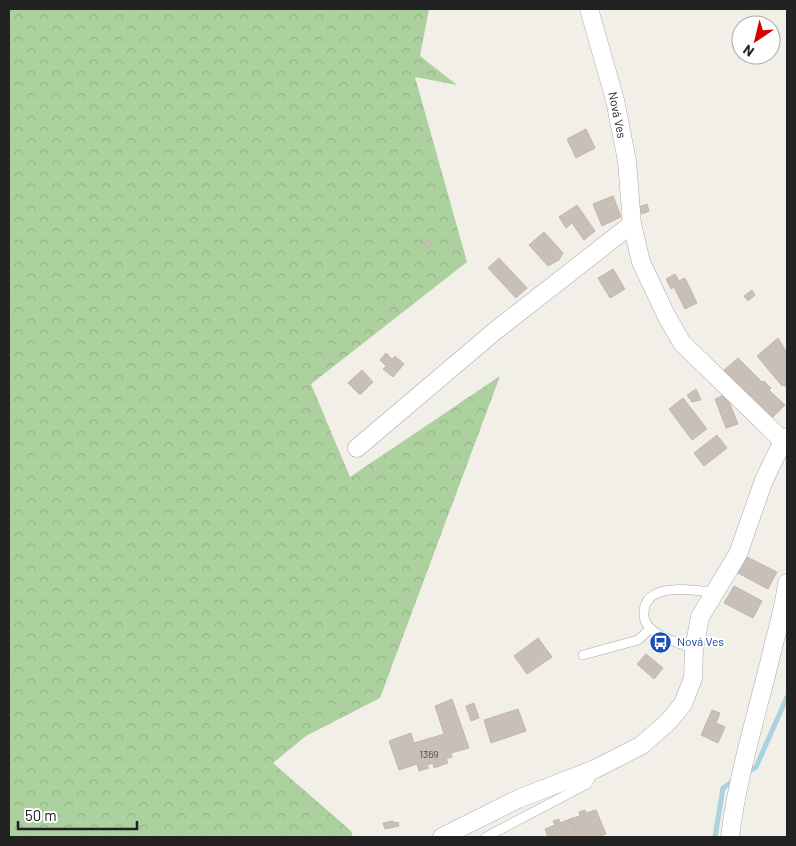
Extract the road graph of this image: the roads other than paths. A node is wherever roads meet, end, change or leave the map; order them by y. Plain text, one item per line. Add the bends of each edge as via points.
1 (589, 9) edge
2 (632, 224) junction
3 (785, 439) edge
4 (357, 448) dead end
5 (787, 583) edge
6 (715, 593) junction
7 (650, 629) junction
8 (694, 649) junction
9 (583, 655) dead end
10 (595, 769) junction
11 (442, 837) edge
12 (486, 837) edge
13 (730, 837) edge

1 - 2 street, Nová Ves via 615,100 626,161
2 - 3 street, Nová Ves via 641,262 682,343
2 - 4 street via 495,331
3 - 6 street, Nová Ves via 764,480 738,554
5 - 13 street via 763,693 742,762
6 - 7 lane via 683,588 652,596 644,610
6 - 8 street, Nová Ves via 700,617
7 - 8 lane
7 - 9 lane via 638,640
8 - 10 street, Nová Ves via 693,678 683,704 642,745
10 - 11 street, Nová Ves via 518,799
10 - 12 lane via 587,784

